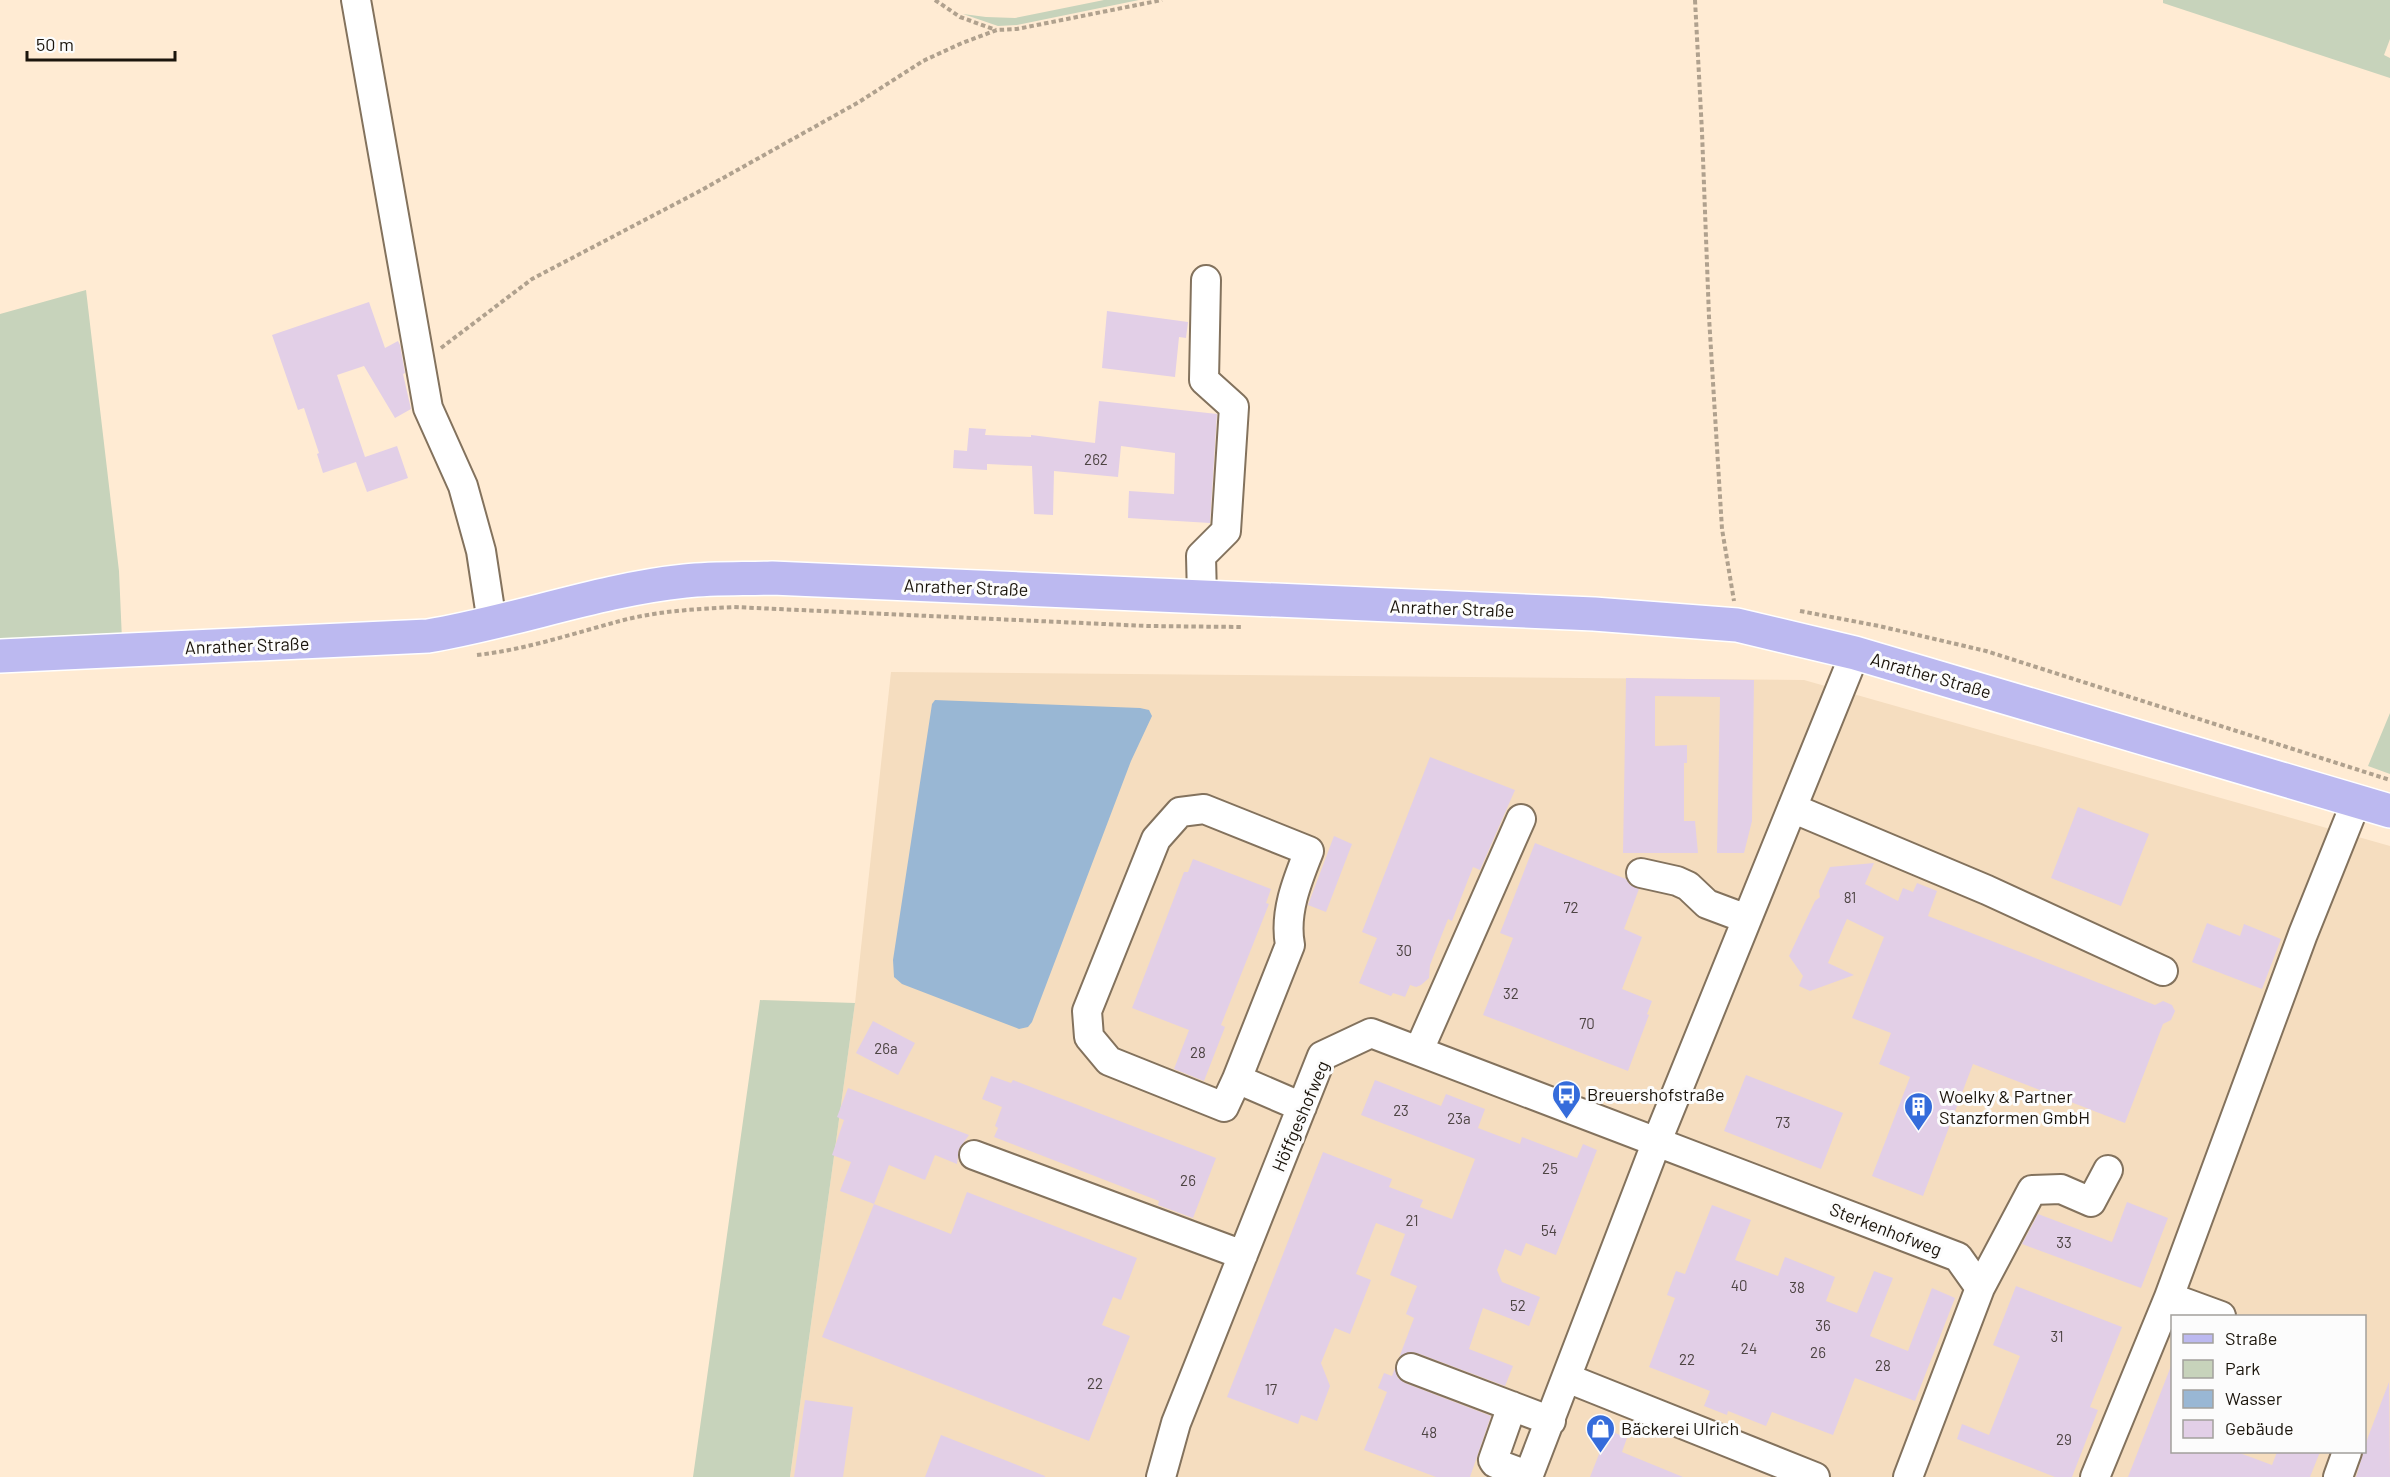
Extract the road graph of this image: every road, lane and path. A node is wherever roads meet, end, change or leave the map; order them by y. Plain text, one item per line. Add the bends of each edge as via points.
1 (356, 0) edge
2 (935, 0) edge
3 (1162, 0) edge
4 (1695, 0) edge
5 (997, 30) junction
6 (1206, 280) dead end
7 (422, 363) junction
8 (1202, 597) junction
9 (492, 623) junction
10 (1737, 625) junction
11 (1247, 626) dead end
12 (1879, 626) dead end
13 (1855, 653) junction
14 (0, 656) edge
15 (467, 656) dead end
16 (2390, 780) edge
17 (2356, 802) junction
18 (1792, 808) junction
19 (2390, 811) edge
20 (1521, 819) dead end
21 (1641, 873) dead end
22 (1747, 919) junction
23 (2163, 971) dead end
24 (1419, 1050) junction
25 (1236, 1079) junction
26 (1302, 1107) junction
27 (1657, 1141) junction
28 (975, 1155) dead end
29 (2108, 1170) dead end
30 (1243, 1255) junction
31 (1980, 1288) junction
32 (2169, 1297) junction
33 (2216, 1315) edge
34 (1411, 1368) dead end
35 (1567, 1378) junction
36 (1512, 1406) junction
37 (1551, 1421) junction
38 (2347, 1453) edge
39 (1161, 1477) edge
40 (1529, 1477) edge
41 (1815, 1477) edge
42 (1908, 1477) edge
43 (2095, 1477) edge
44 (2338, 1477) edge

1 - 7 street
2 - 5 path via 960,17
3 - 5 path
4 - 10 path via 1722,529
5 - 7 path via 923,62 708,187 532,279
6 - 8 street via 1204,380 1234,407 1226,531 1201,556
7 - 9 street via 428,408 463,486 481,551
8 - 9 main road, Anrather Straße via 772,579 695,581 585,599
8 - 10 main road, Anrather Straße via 1594,614
9 - 14 main road, Anrather Straße via 428,636
10 - 13 main road, Anrather Straße
11 - 15 path via 1147,626 734,608 623,620
12 - 16 path via 1986,651
13 - 17 main road, Anrather Straße
13 - 18 street
17 - 19 main road, Anrather Straße
17 - 32 street
18 - 22 street
18 - 23 street via 1987,890
20 - 24 street
21 - 22 street via 1677,881 1707,904
22 - 27 street
24 - 26 street, Höffgeshofweg via 1371,1033 1322,1056
24 - 27 street, Höffgeshofweg
25 - 25 street via 1224,1107 1109,1060 1089,1037 1087,1011 1156,838 1180,812 1204,810 1309,851 1296,885 1287,927 1290,945
25 - 26 street
26 - 30 street, Höffgeshofweg
27 - 31 street, Sterkenhofweg via 1958,1257
27 - 35 street
28 - 30 street
29 - 31 street via 2091,1202 2061,1190 2032,1190
30 - 39 street, Höffgeshofweg via 1176,1423
31 - 42 street
32 - 33 street
32 - 43 street
34 - 36 street
35 - 37 street
35 - 41 street
36 - 37 street
36 - 40 street via 1493,1460
37 - 40 street
38 - 44 street

